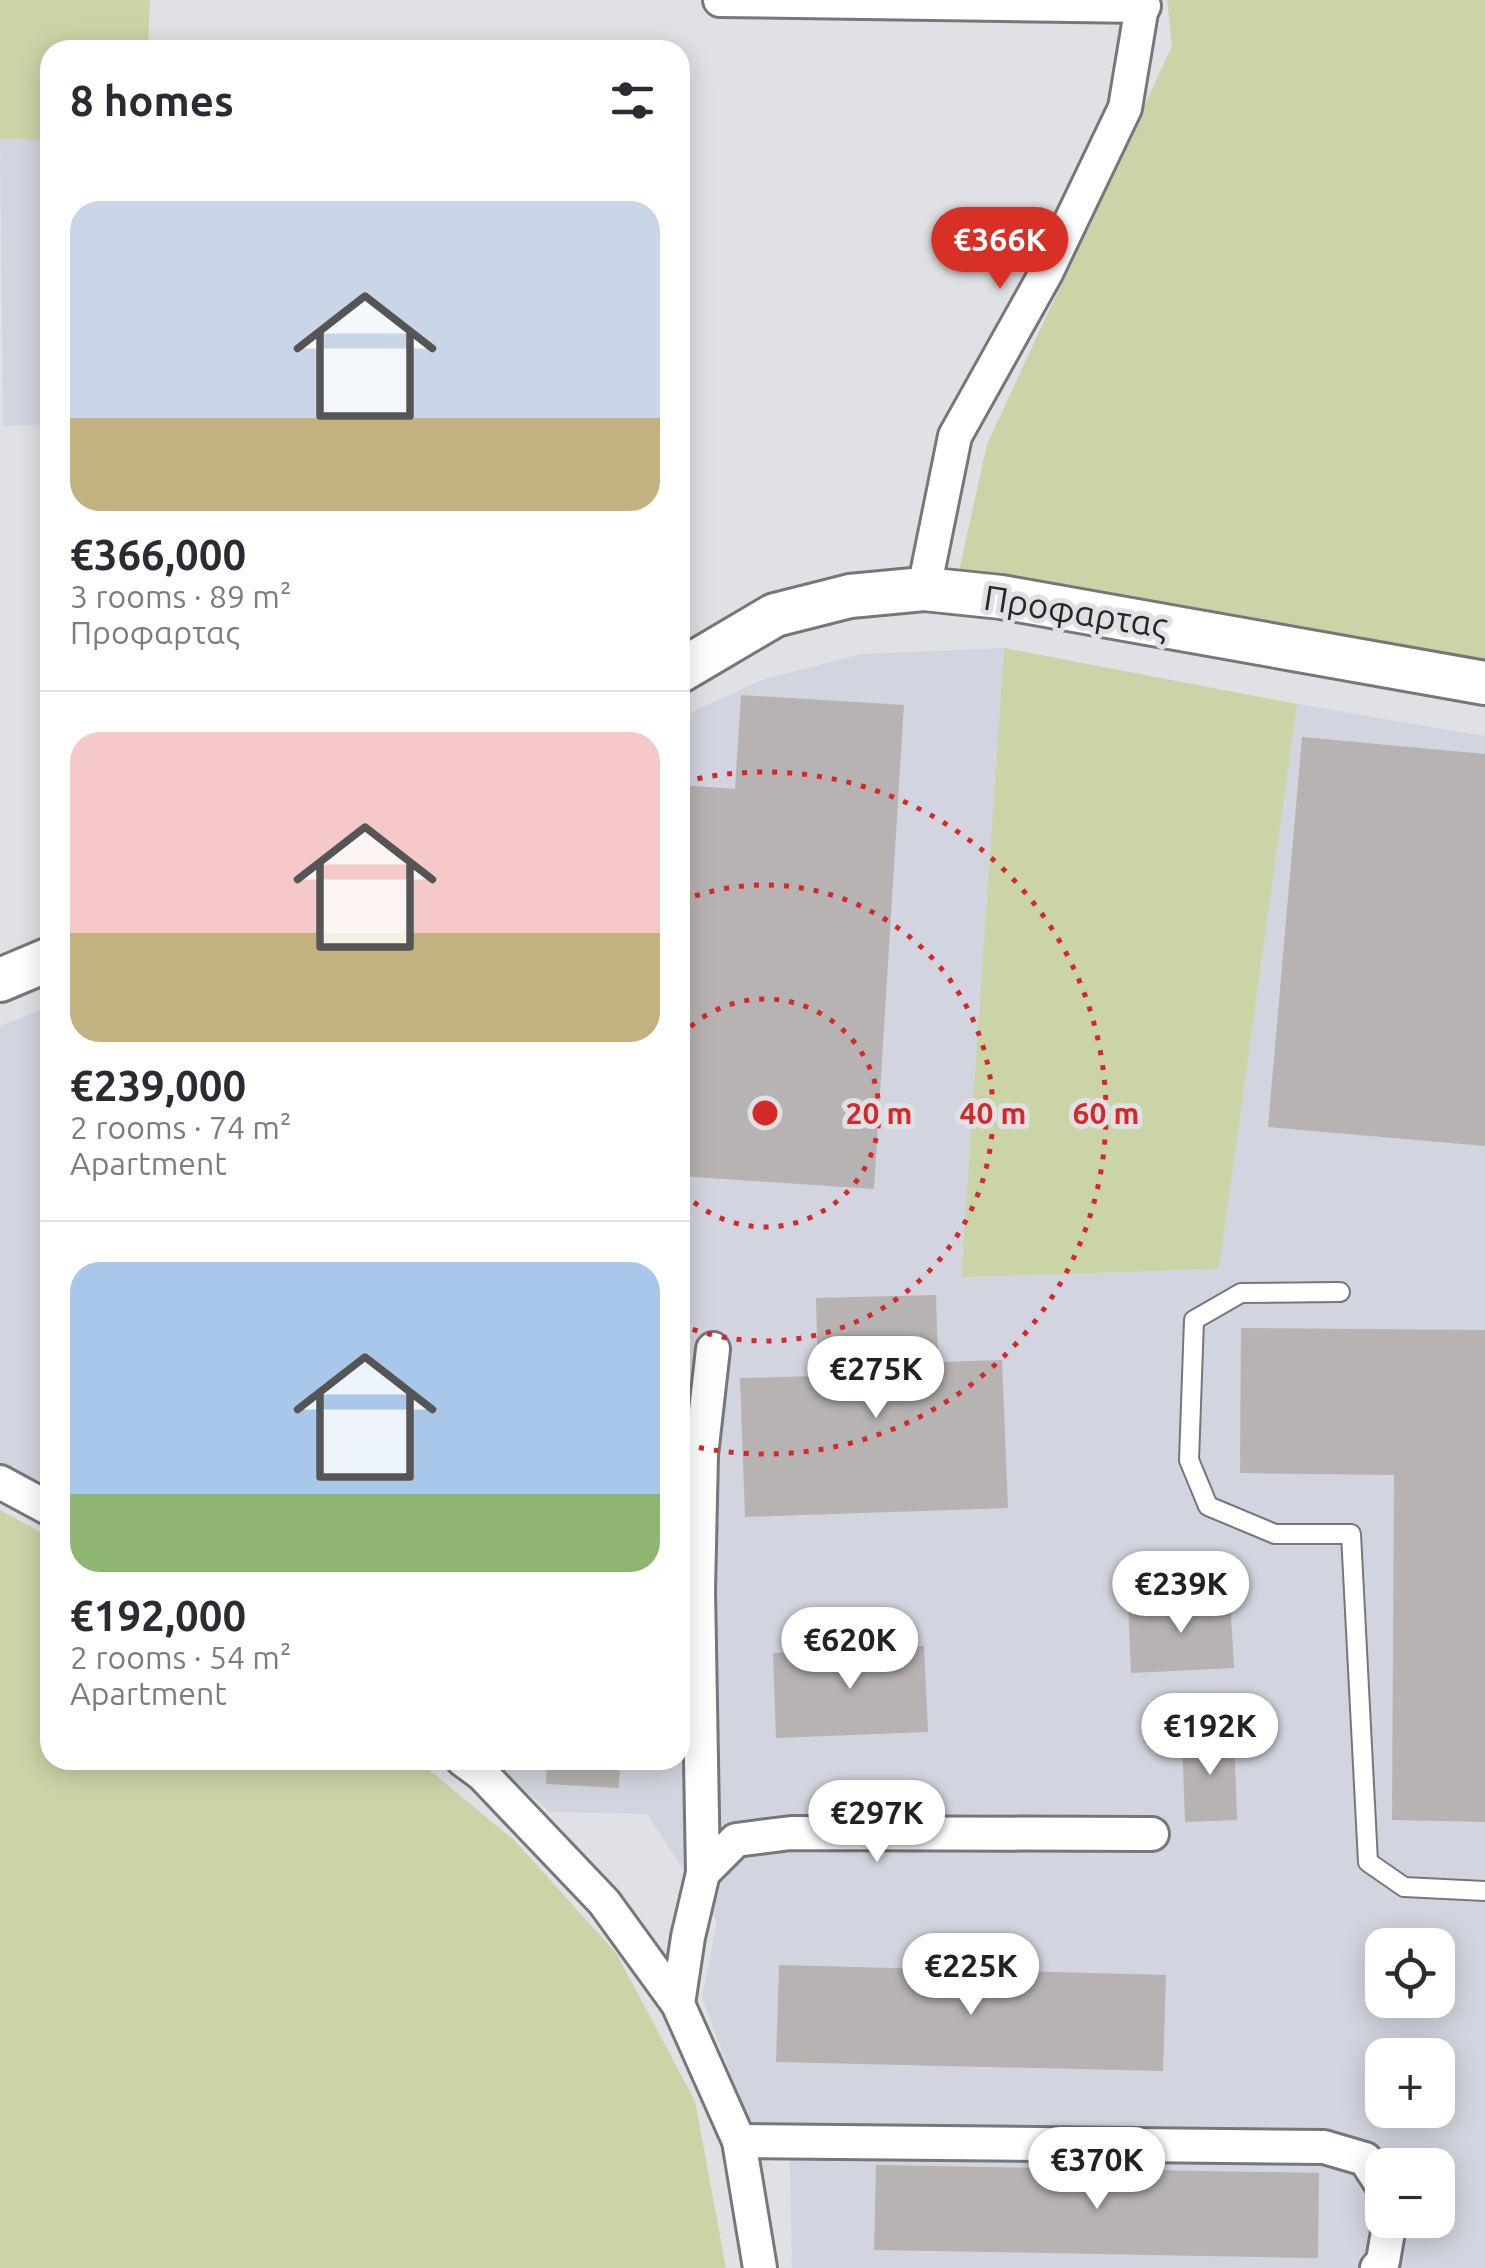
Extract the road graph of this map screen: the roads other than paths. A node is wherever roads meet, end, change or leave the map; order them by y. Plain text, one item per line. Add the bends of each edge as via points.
1 (720, 0) edge
2 (1144, 3) edge
3 (924, 589) junction
4 (690, 665) edge
5 (1485, 683) edge
6 (40, 963) edge
7 (0, 980) edge
8 (1340, 1292) dead end
9 (713, 1348) dead end
10 (0, 1482) edge
11 (40, 1504) edge
12 (477, 1770) edge
13 (1152, 1834) dead end
14 (703, 1873) junction
15 (1485, 1891) edge
16 (678, 2004) junction
17 (739, 2141) junction
18 (1365, 2159) edge
19 (1387, 2238) edge
20 (760, 2268) edge
21 (1377, 2268) edge

1 - 2 street
2 - 3 street via 1125,108 1046,273 955,436
3 - 4 street, Προφαρτας via 850,596 775,615
3 - 5 street, Προφαρτας
6 - 7 street
8 - 15 lane via 1241,1293 1194,1320 1189,1460 1208,1506 1275,1534 1350,1534 1368,1862 1404,1887
9 - 14 street via 700,1456
10 - 11 street
12 - 16 street via 604,1902
13 - 14 street via 790,1833 736,1840
14 - 16 street
16 - 17 street
17 - 18 street via 1324,2147
17 - 20 street
19 - 21 street

